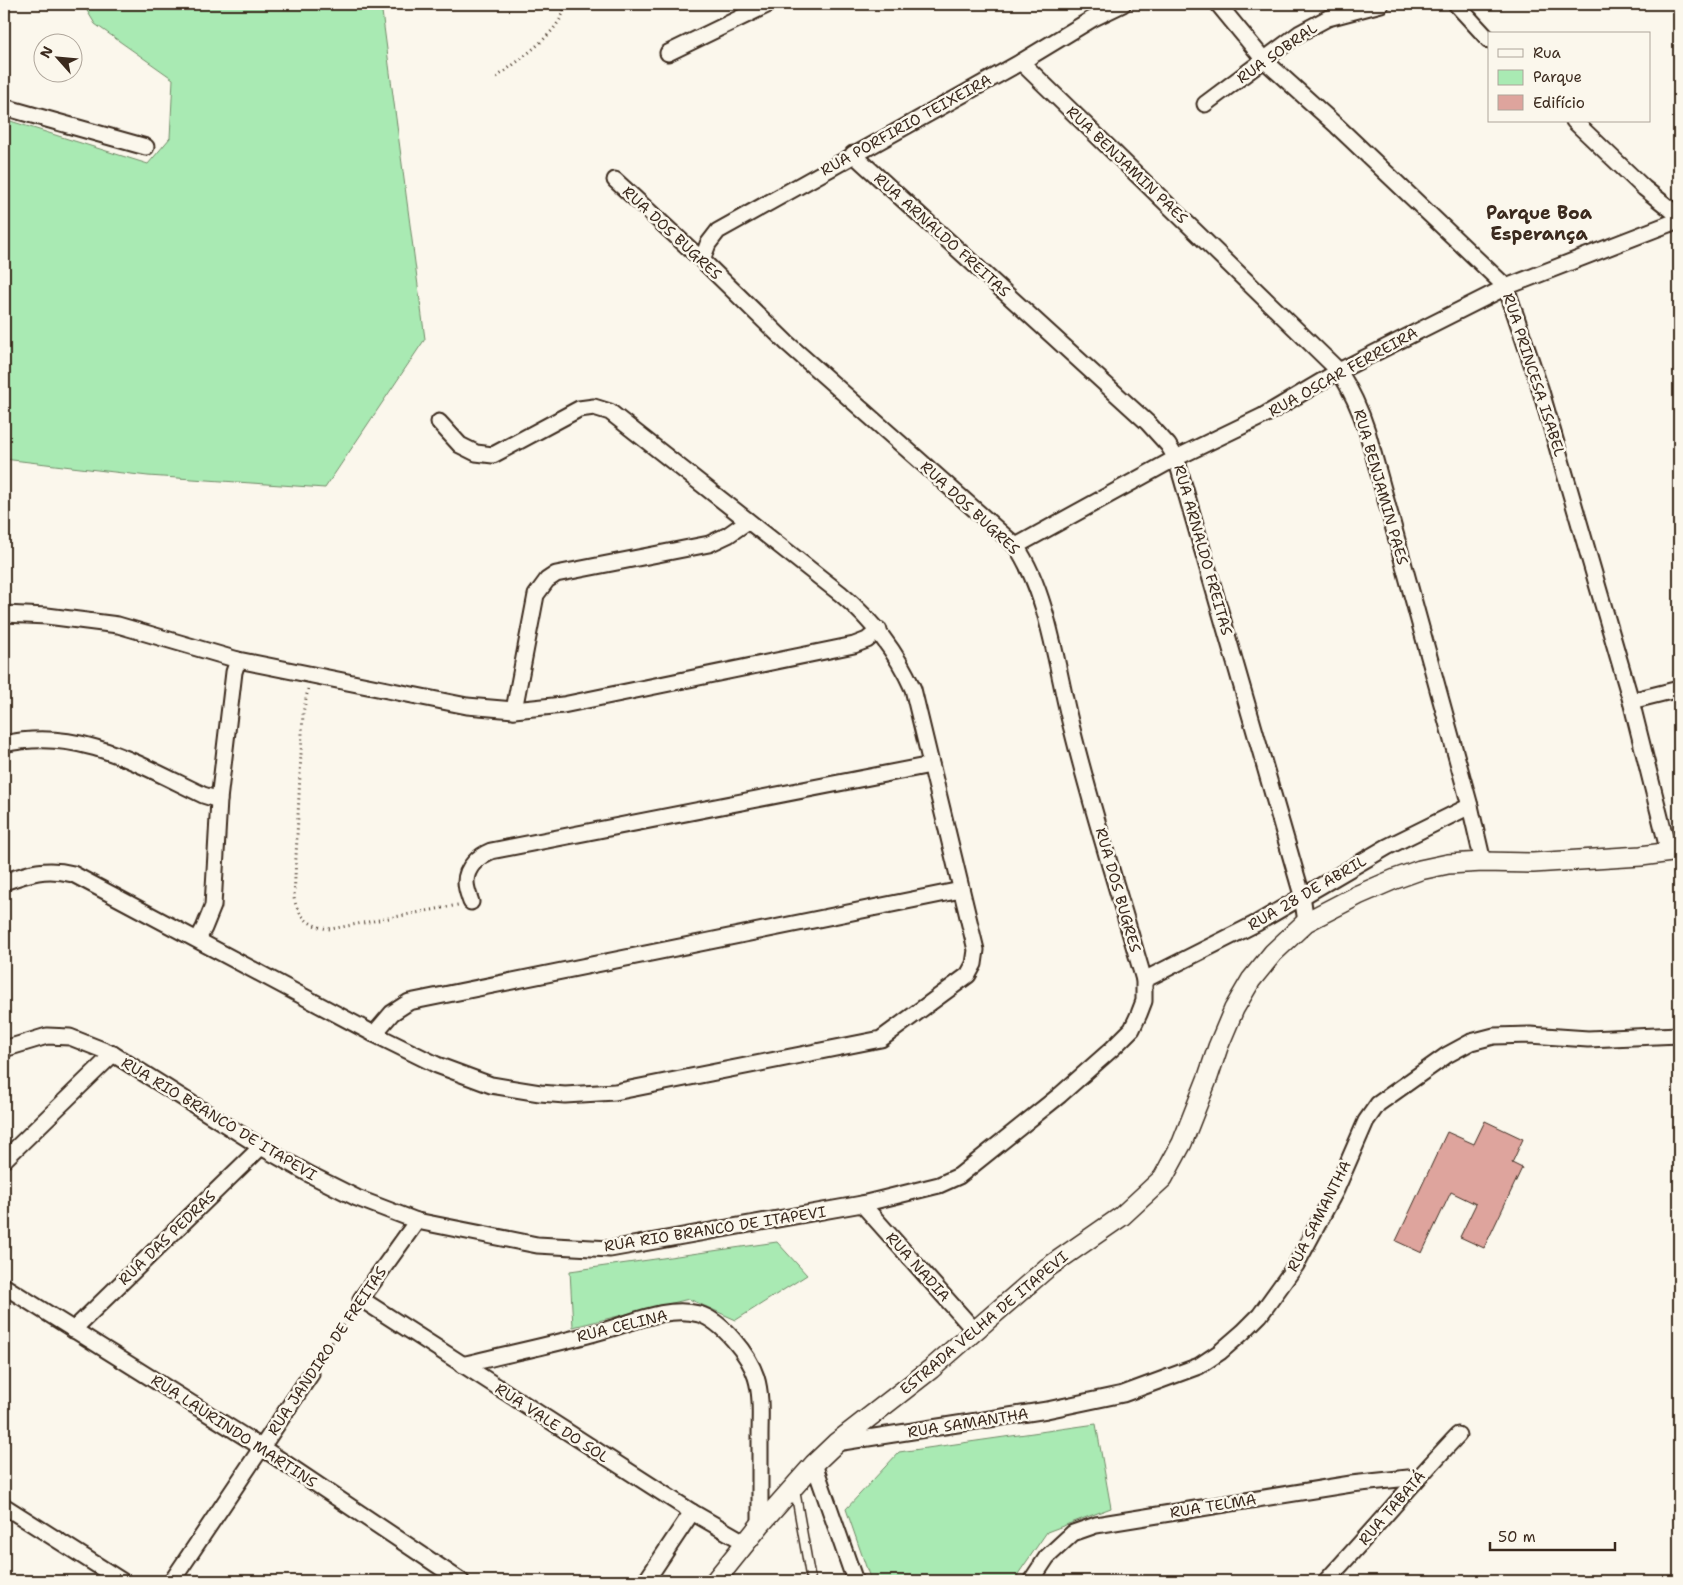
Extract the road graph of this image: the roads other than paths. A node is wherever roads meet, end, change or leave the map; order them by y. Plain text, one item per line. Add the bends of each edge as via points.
1 (769, 4) edge
2 (1123, 4) edge
3 (1218, 4) edge
4 (1381, 4) edge
5 (1456, 4) edge
6 (1488, 39) edge
7 (668, 53) dead end
8 (1264, 60) junction
9 (1021, 62) junction
10 (1206, 104) dead end
11 (4, 107) edge
12 (1575, 122) edge
13 (146, 147) dead end
14 (854, 154) junction
15 (614, 180) dead end
16 (1679, 218) edge
17 (702, 260) junction
18 (1506, 287) junction
19 (1339, 371) junction
20 (439, 422) dead end
21 (1176, 458) junction
22 (748, 520) junction
23 (1016, 546) junction
24 (4, 614) edge
25 (878, 630) junction
26 (238, 660) junction
27 (1679, 689) edge
28 (1630, 701) junction
29 (514, 710) junction
30 (4, 744) edge
31 (931, 765) junction
32 (219, 800) junction
33 (1470, 806) junction
34 (1674, 852) edge
35 (1483, 862) junction
36 (4, 882) edge
37 (961, 890) junction
38 (1302, 895) junction
39 (471, 902) road end
40 (1306, 922) junction
41 (198, 940) junction
42 (1144, 980) junction
43 (374, 1034) junction
44 (1679, 1036) edge
45 (4, 1048) edge
46 (113, 1054) junction
47 (261, 1147) junction
48 (4, 1160) edge
49 (862, 1204) junction
50 (417, 1221) junction
51 (4, 1286) edge
52 (361, 1299) joint
53 (73, 1330) junction
54 (975, 1331) junction
55 (462, 1365) junction
56 (311, 1374) road end
57 (1458, 1435) dead end
58 (836, 1443) junction
59 (261, 1447) junction
60 (814, 1464) junction
61 (1418, 1477) junction
62 (794, 1488) junction
63 (4, 1506) edge
64 (692, 1512) junction
65 (760, 1525) junction
66 (746, 1543) junction
67 (122, 1581) edge
68 (172, 1581) edge
69 (461, 1581) edge
70 (646, 1581) edge
71 (714, 1581) edge
72 (810, 1581) edge
73 (855, 1581) edge
74 (1031, 1581) edge
75 (1326, 1581) edge

1 - 7 street
2 - 9 street, RUA PORFIRIO TEIXEIRA
3 - 8 street, RUA PRINCESA ISABEL
4 - 8 street, RUA SOBRAL via 1328,18 1300,33
5 - 6 street
8 - 10 street, RUA SOBRAL
8 - 18 street, RUA PRINCESA ISABEL
9 - 14 street, RUA PORFIRIO TEIXEIRA
9 - 19 street, RUA BENJAMIN PAES
11 - 13 street
12 - 16 street
14 - 17 street, RUA PORFIRIO TEIXEIRA via 718,231
14 - 21 street, RUA ARNALDO FREITAS via 1148,423
15 - 17 street, RUA DOS BUGRES
16 - 18 street, RUA OSCAR FERREIRA
17 - 23 street, RUA DOS BUGRES via 787,343
18 - 19 street, RUA OSCAR FERREIRA
18 - 28 street, RUA PRINCESA ISABEL via 1540,388
19 - 21 street, RUA OSCAR FERREIRA via 1264,416
19 - 33 street, RUA BENJAMIN PAES via 1360,409 1367,431
20 - 22 street via 460,445 476,453 493,455 580,410 602,408
21 - 23 street, RUA OSCAR FERREIRA
21 - 38 street, RUA ARNALDO FREITAS
22 - 25 street via 855,606
22 - 29 street via 728,536 709,544 556,574 547,580 536,594
23 - 42 street, RUA DOS BUGRES via 1027,562 1044,612 1072,730
24 - 26 street via 56,616 118,625
25 - 29 street via 867,640 854,645 562,705
25 - 31 street via 900,662 912,689
26 - 29 street via 466,706
26 - 32 street
27 - 28 street
28 - 34 street, RUA PRINCESA ISABEL
30 - 32 street via 50,740 91,746
31 - 37 street
31 - 39 street via 491,851 474,862 467,876
32 - 41 street via 213,906
33 - 35 street, RUA BENJAMIN PAES
33 - 38 street, RUA 28 DE ABRIL
34 - 35 street, ESTRADA VELHA DE ITAPEVI via 1533,864
35 - 40 street, ESTRADA VELHA DE ITAPEVI via 1420,870 1358,895
36 - 41 street via 42,870 73,874
37 - 43 street via 409,1002 392,1013
37 - 43 street via 976,950 972,970 881,1039 615,1092 565,1095 491,1085 437,1065
38 - 40 street, RUA ARNALDO FREITAS
38 - 42 street, RUA 28 DE ABRIL via 1257,923
40 - 54 street, ESTRADA VELHA DE ITAPEVI via 1251,980 1234,1010 1182,1144 1164,1178 1122,1216 1047,1268
41 - 43 street
42 - 49 street, RUA RIO BRANCO DE ITAPEVI via 1144,1001 1132,1029 1060,1095 978,1162 960,1176 939,1184
44 - 58 street, RUA SAMANTHA via 1588,1040 1530,1035 1494,1036 1471,1042 1447,1055 1378,1104 1366,1121 1336,1190 1296,1265 1260,1315 1226,1347 1199,1366 1123,1394 1047,1410
45 - 46 street, RUA RIO BRANCO DE ITAPEVI via 47,1036 70,1037
46 - 47 street, RUA RIO BRANCO DE ITAPEVI
46 - 48 street
47 - 50 street, RUA RIO BRANCO DE ITAPEVI via 357,1198
47 - 53 street, RUA DAS PEDRAS
49 - 50 street, RUA RIO BRANCO DE ITAPEVI via 610,1249 537,1245
49 - 54 street, RUA NADIA
50 - 52 street, RUA JANDIRO DE FREITAS
51 - 53 street, RUA LAURINDO MARTINS
52 - 55 street, RUA VALE DO SOL
53 - 59 street, RUA LAURINDO MARTINS
54 - 58 street, ESTRADA VELHA DE ITAPEVI via 932,1370
55 - 64 street, RUA VALE DO SOL
55 - 65 street, RUA CELINA via 595,1334 659,1315 681,1312 700,1315 719,1325 735,1342 756,1377 760,1404
56 - 59 street, RUA JANDIRO DE FREITAS
57 - 61 street, RUA TABATÁ
58 - 60 street, ESTRADA VELHA DE ITAPEVI
59 - 68 street, RUA JANDIRO DE FREITAS
59 - 69 street, RUA LAURINDO MARTINS
60 - 62 street, ESTRADA VELHA DE ITAPEVI
60 - 73 street
61 - 74 street, RUA TELMA via 1351,1484 1096,1525 1072,1533 1047,1557
61 - 75 street, RUA TABATÁ
62 - 65 street, ESTRADA VELHA DE ITAPEVI
62 - 72 lane
63 - 67 street
64 - 66 street, RUA VALE DO SOL
64 - 70 street
65 - 66 street, ESTRADA VELHA DE ITAPEVI
66 - 71 street, ESTRADA VELHA DE ITAPEVI

